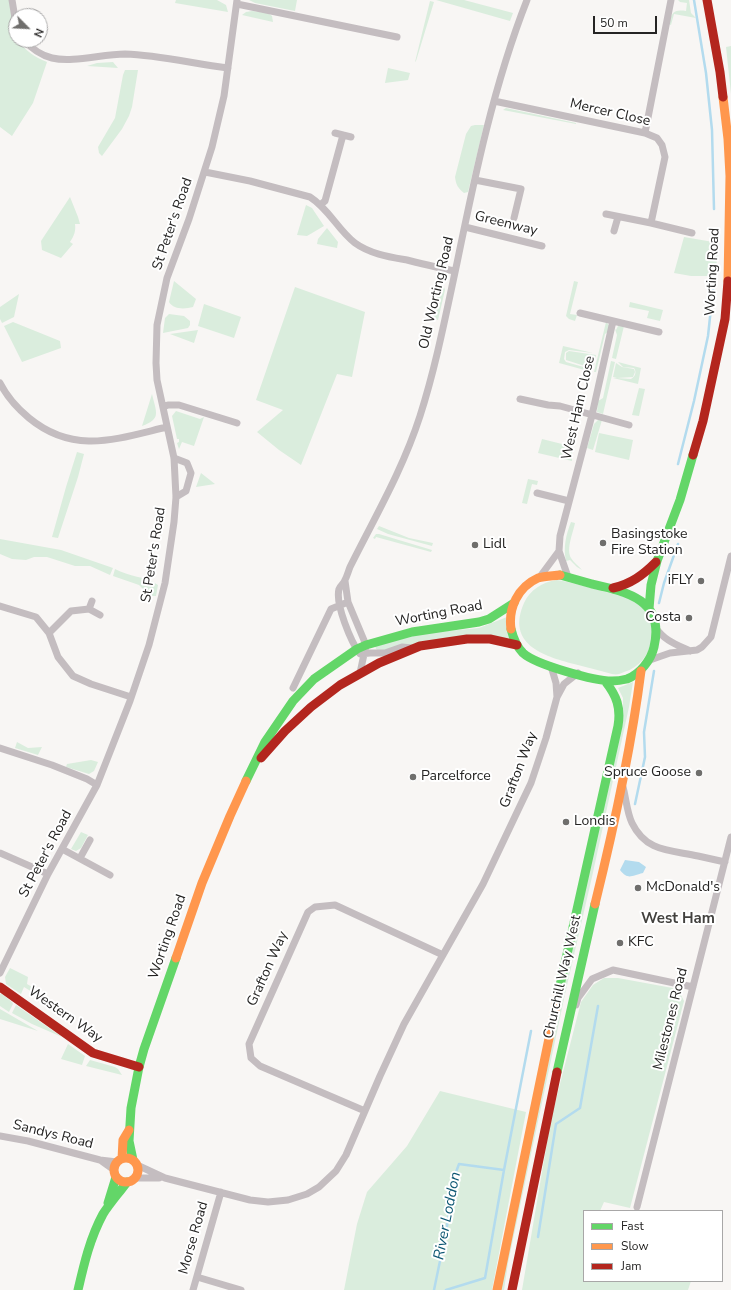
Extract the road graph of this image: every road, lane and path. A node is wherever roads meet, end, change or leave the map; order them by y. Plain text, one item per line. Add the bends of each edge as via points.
1 (527, 0) edge
2 (707, 0) edge
3 (237, 2) edge
4 (671, 3) edge
5 (678, 8) dead end
6 (397, 37) dead end
7 (33, 48) edge
8 (228, 68) junction
9 (494, 101) junction
10 (335, 133) dead end
11 (645, 133) junction
12 (343, 135) junction
13 (351, 137) dead end
14 (205, 172) junction
15 (475, 180) junction
16 (320, 206) junction
17 (606, 214) dead end
18 (618, 217) junction
19 (514, 218) dead end
20 (651, 223) junction
21 (464, 227) junction
22 (614, 231) dead end
23 (692, 233) dead end
24 (542, 246) dead end
25 (455, 271) junction
26 (580, 313) dead end
27 (613, 321) junction
28 (660, 332) dead end
29 (0, 383) edge
30 (520, 399) dead end
31 (163, 407) junction
32 (592, 415) junction
33 (237, 423) dead end
34 (629, 425) dead end
35 (167, 427) junction
36 (174, 458) junction
37 (537, 493) dead end
38 (176, 498) junction
39 (570, 501) junction
40 (559, 552) junction
41 (731, 556) edge
42 (657, 561) junction
43 (568, 577) junction
44 (540, 578) junction
45 (345, 581) junction
46 (613, 588) junction
47 (92, 601) dead end
48 (348, 602) junction
49 (514, 603) junction
50 (340, 604) junction
51 (0, 606) edge
52 (89, 609) junction
53 (649, 609) junction
54 (100, 615) dead end
55 (655, 626) junction
56 (49, 634) junction
57 (517, 644) junction
58 (413, 648) junction
59 (362, 649) junction
60 (691, 651) junction
61 (650, 660) junction
62 (551, 666) junction
63 (641, 671) junction
64 (360, 673) junction
65 (578, 674) junction
66 (605, 680) junction
67 (293, 688) dead end
68 (131, 697) junction
69 (557, 697) junction
70 (0, 748) edge
71 (255, 764) junction
72 (97, 785) junction
73 (623, 785) junction
74 (731, 837) edge
75 (90, 840) dead end
76 (62, 849) junction
77 (0, 853) edge
78 (80, 858) junction
79 (725, 862) junction
80 (48, 874) junction
81 (110, 875) dead end
82 (443, 955) junction
83 (0, 974) edge
84 (693, 987) junction
85 (0, 988) edge
86 (561, 1049) junction
87 (139, 1066) junction
88 (365, 1111) junction
89 (130, 1127) junction
90 (0, 1136) edge
91 (135, 1163) junction
92 (117, 1167) junction
93 (165, 1178) junction
94 (131, 1180) junction
95 (221, 1192) junction
96 (637, 1207) dead end
97 (104, 1212) junction
98 (197, 1277) junction
99 (78, 1290) edge
100 (193, 1290) edge
101 (241, 1290) edge
102 (497, 1290) edge
103 (512, 1290) edge

1 - 9 street, Old Worting Road
2 - 42 main road, Worting Road via 720,72 728,140 728,288 725,319 703,421 680,500
3 - 6 street
3 - 8 street, St Peter's Road
4 - 5 street
4 - 11 street
7 - 8 street via 50,58 142,55
8 - 14 street, St Peter's Road via 224,96
9 - 11 street, Mercer Close
9 - 15 street, Old Worting Road
10 - 12 street
11 - 20 street, Mercer Close via 657,138 665,157
12 - 13 street
12 - 16 street via 325,202
14 - 16 street via 299,194
14 - 31 street, St Peter's Road via 167,278 158,318 156,363
15 - 19 street via 521,189
15 - 21 street, Old Worting Road
16 - 25 street via 344,232 366,249
17 - 18 street
18 - 20 street
18 - 22 street
20 - 23 street
21 - 24 street, Greenway
21 - 25 street, Old Worting Road
25 - 45 street, Old Worting Road via 437,352 406,456
26 - 27 street
27 - 28 street
27 - 32 street, West Ham Close
29 - 35 street via 4,392 22,413 45,430 68,438 100,441
30 - 32 street
31 - 33 street via 179,405
31 - 35 street, St Peter's Road
32 - 34 street
32 - 39 street, West Ham Close
35 - 36 street, St Peter's Road
36 - 38 street, St Peter's Road
36 - 38 street via 187,463 191,473 186,491
37 - 39 street
38 - 68 street, St Peter's Road via 165,583 150,645
39 - 40 street, West Ham Close via 560,536
40 - 43 street, West Ham Close
40 - 44 street
41 - 60 street via 711,637 702,647
42 - 46 main road, Worting Road via 637,580
42 - 53 main road, Worting Road
43 - 44 main road via 560,575
43 - 46 main road
44 - 49 main road via 520,592
45 - 48 street
45 - 50 street, Old Worting Road via 339,588
46 - 53 main road via 639,599
47 - 52 street
48 - 50 street
48 - 59 street
49 - 57 main road via 509,622
49 - 59 main road, Worting Road via 489,619 412,632
50 - 59 street, Old Worting Road via 350,635
50 - 67 street via 331,609
51 - 56 street via 36,617
52 - 54 street
52 - 56 street via 71,611
53 - 55 main road
55 - 60 street via 669,641
55 - 61 main road
56 - 68 street via 58,657 73,676
57 - 58 main road, Worting Road via 490,639 467,639
57 - 62 main road via 524,654
58 - 59 street, Worting Road via 402,647 385,654
58 - 64 main road, Worting Road
59 - 64 street
59 - 71 main road, Worting Road via 318,676 293,701 265,742
60 - 61 street via 670,653
61 - 63 main road
62 - 65 main road
62 - 69 street, Grafton Way
63 - 66 main road via 619,681
63 - 73 main road, Churchill Way West
64 - 71 main road, Worting Road via 311,707
65 - 66 main road
65 - 69 street, Grafton Way via 564,684
66 - 102 main road, Churchill Way West via 615,691 620,708 615,745 555,1009
68 - 72 street, St Peter's Road
69 - 82 street, Grafton Way via 546,738 520,806 483,884
70 - 72 street via 52,765
71 - 87 main road, Worting Road via 202,883
72 - 76 street, St Peter's Road
73 - 79 street via 631,822 646,842 666,851
73 - 86 main road, Churchill Way West
74 - 79 street, Milestones Road
75 - 78 street
76 - 78 street
76 - 80 street, St Peter's Road
77 - 80 street
78 - 81 street
79 - 84 street, Milestones Road
80 - 83 street, St Peter's Road
82 - 88 street, Grafton Way via 404,1024
82 - 88 street, Grafton Way via 335,904 315,907 308,912 248,1044 251,1058 260,1066
84 - 86 street via 613,970 592,979 578,998
84 - 96 street, Milestones Road
85 - 87 main road, Western Way via 93,1053
86 - 103 main road, Churchill Way West
87 - 89 main road, Worting Road
88 - 95 street, Grafton Way via 346,1155 336,1171 313,1191 288,1200 268,1202
89 - 91 main road, Worting Road via 129,1141
89 - 92 main road, Worting Road via 123,1140
90 - 92 street, Sandys Road via 100,1160
91 - 92 main road via 128,1158
91 - 93 street, Grafton Way
91 - 94 main road via 137,1174
92 - 94 main road via 123,1181
92 - 97 main road, Worting Road
93 - 94 street, Grafton Way
93 - 95 street, Grafton Way
94 - 97 main road, Worting Road
95 - 98 street, Morse Road
97 - 99 main road, Worting Road via 88,1249
98 - 100 street, Morse Road
98 - 101 street

